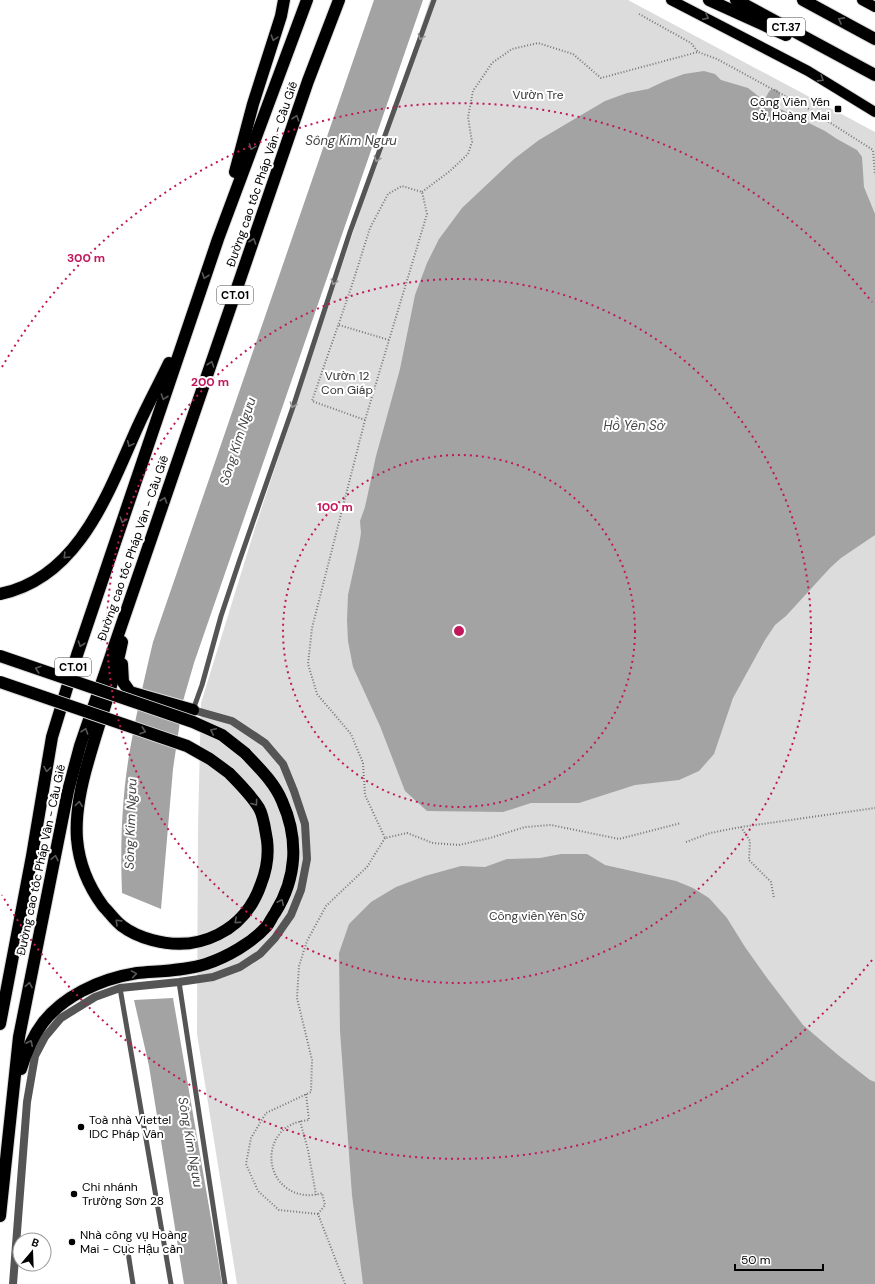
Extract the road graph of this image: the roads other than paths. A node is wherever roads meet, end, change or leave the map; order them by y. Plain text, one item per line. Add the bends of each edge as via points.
1 (284, 0) edge
2 (308, 0) edge
3 (339, 0) edge
4 (434, 0) edge
5 (671, 0) edge
6 (709, 0) edge
7 (736, 0) edge
8 (803, 0) edge
9 (862, 0) edge
10 (875, 7) edge
11 (875, 39) edge
12 (835, 53) junction
13 (875, 74) edge
14 (875, 112) edge
15 (218, 239) junction
16 (190, 321) junction
17 (133, 590) junction
18 (0, 594) edge
19 (122, 644) junction
20 (0, 656) edge
21 (0, 682) edge
22 (189, 708) junction
23 (179, 982) junction
24 (120, 988) junction
25 (0, 1024) edge
26 (11, 1106) junction
27 (0, 1216) edge
28 (127, 1246) dead end
29 (13, 1284) edge
30 (133, 1284) edge
31 (171, 1284) edge
32 (225, 1284) edge

1 -> 15 highway via 253,104
2 -> 15 highway, Đường cao tốc Pháp Vân - Cầu Giẽ / CT.01
17 -> 3 highway, Đường cao tốc Pháp Vân - Cầu Giẽ / CT.01 via 308,81
4 -> 22 lane via 350,232 293,407 220,616 202,685
5 -> 14 main road via 808,71
6 - 12 highway via 799,41
7 - 12 highway, CT.37
11 -> 8 highway, CT.37
9 - 10 main road
12 - 13 highway, CT.37
15 -> 16 highway, Đường cao tốc Pháp Vân - Cầu Giẽ / CT.01
16 -> 18 highway via 114,482 84,536 47,574 25,586
16 -> 25 highway, Đường cao tốc Pháp Vân - Cầu Giẽ / CT.01 via 52,736
17 - 19 highway
26 -> 17 highway, Đường cao tốc Pháp Vân - Cầu Giẽ / CT.01 via 19,1036 68,791 80,746
21 -> 19 highway, bridge via 187,746 230,773 259,808 269,852 258,894 246,913 232,926 201,942 163,943 139,936 121,926 95,894 82,861 77,839 82,784 97,731 116,670
19 - 22 highway via 123,682 130,692
26 -> 20 highway, bridge via 31,1040 52,1011 66,1000 99,983 135,974 206,964 248,942 267,926 281,903 291,878 295,851 290,823 282,800 267,776 245,753 222,736 193,722
22 - 23 street via 232,721 265,743 283,764 305,824 307,859 301,890 291,915 260,954 240,967 213,977
23 - 24 street
23 - 32 lane
24 - 29 street via 95,997 61,1018 45,1037 35,1056 27,1102
24 - 31 lane
26 - 27 highway, Đường cao tốc Pháp Vân - Cầu Giẽ / CT.01
28 - 30 lane

